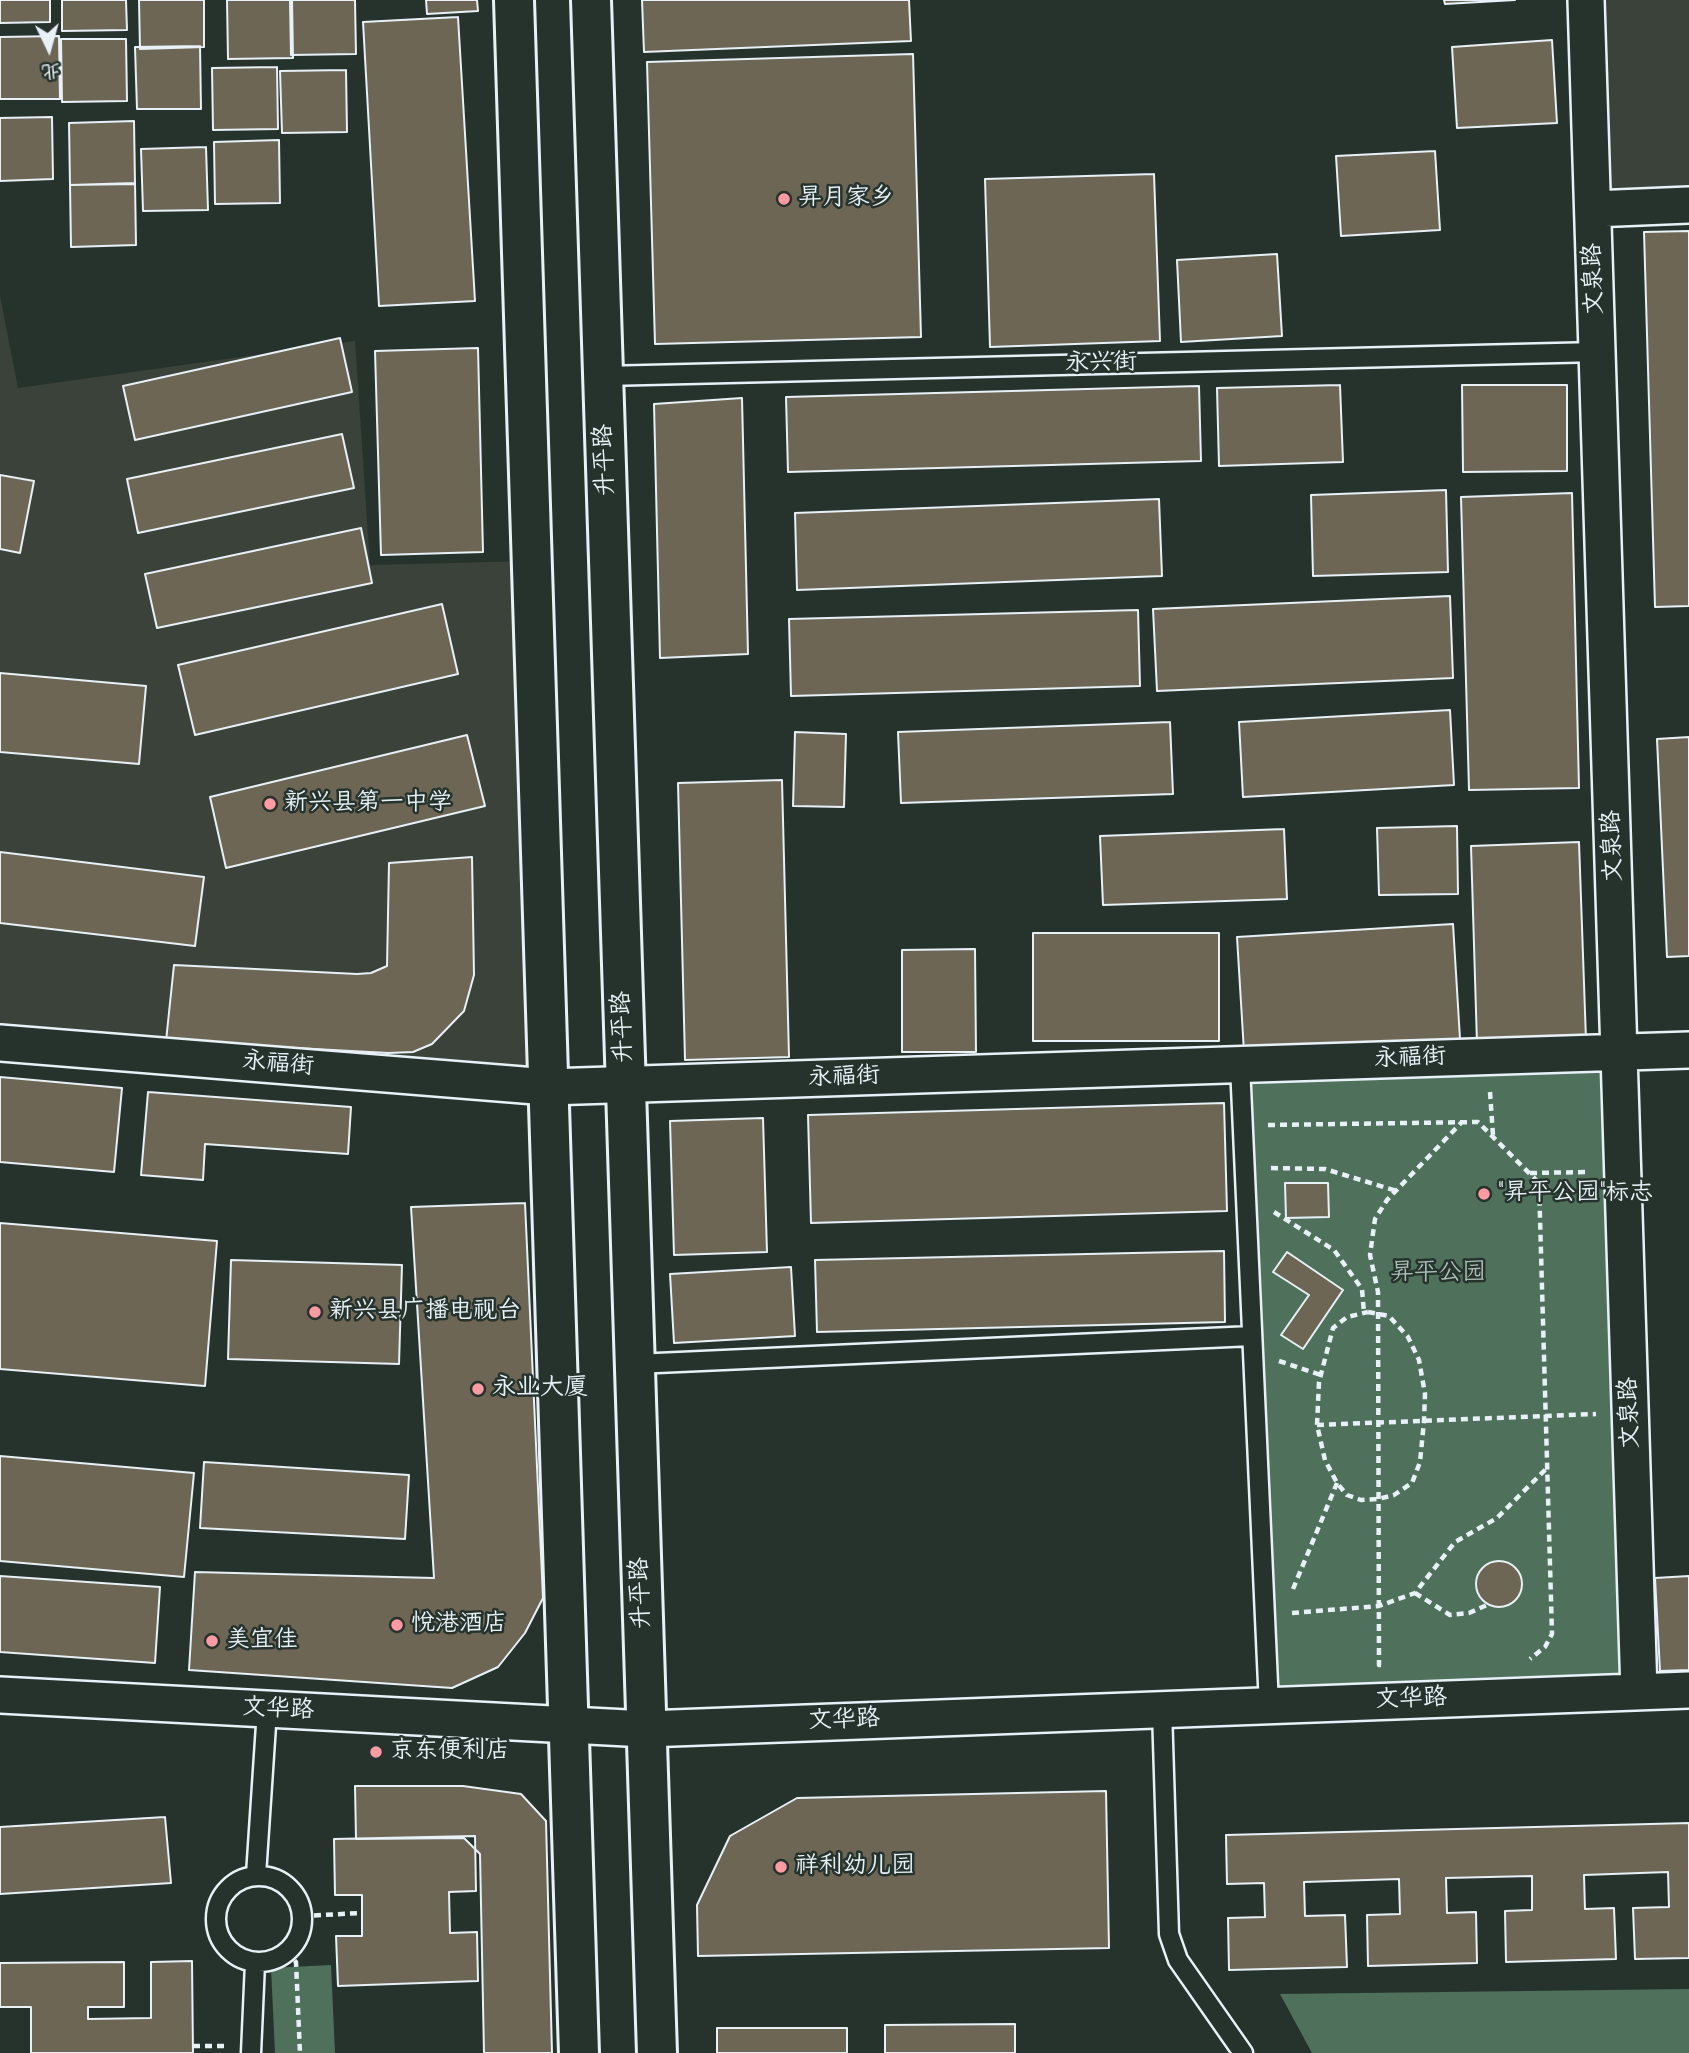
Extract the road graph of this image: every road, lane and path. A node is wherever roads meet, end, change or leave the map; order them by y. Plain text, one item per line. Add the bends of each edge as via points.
1 (514, 0) edge
2 (591, 0) edge
3 (1586, 0) edge
4 (1689, 205) edge
5 (1593, 209) junction
6 (1598, 352) junction
7 (604, 376) junction
8 (0, 1043) edge
9 (1689, 1050) edge
10 (1620, 1053) junction
11 (1489, 1057) junction
12 (1240, 1065) junction
13 (626, 1085) junction
14 (548, 1087) junction
15 (1462, 1122) junction
16 (1267, 1136) dead end
17 (1493, 1136) junction
18 (1269, 1157) dead end
19 (1269, 1168) junction
20 (1624, 1170) junction
21 (1530, 1173) junction
22 (1270, 1178) dead end
23 (1397, 1191) junction
24 (1272, 1210) dead end
25 (1378, 1312) junction
26 (1364, 1313) junction
27 (1253, 1345) junction
28 (635, 1364) junction
29 (1321, 1376) junction
30 (1631, 1412) junction
31 (1546, 1416) junction
32 (1424, 1421) junction
33 (1378, 1422) junction
34 (1317, 1425) junction
35 (1547, 1467) junction
36 (1337, 1483) junction
37 (1378, 1499) junction
38 (1415, 1593) junction
39 (1487, 1605) dead end
40 (1379, 1606) junction
41 (1274, 1615) junction
42 (1518, 1661) dead end
43 (1391, 1664) dead end
44 (1689, 1690) edge
45 (1639, 1692) junction
46 (0, 1695) edge
47 (1269, 1706) junction
48 (267, 1710) junction
49 (1162, 1710) junction
50 (568, 1725) junction
51 (646, 1729) junction
52 (256, 1875) junction
53 (362, 1913) dead end
54 (302, 1916) junction
55 (286, 1952) junction
56 (255, 1963) junction
57 (251, 2053) edge
58 (300, 2053) edge
59 (579, 2053) edge
60 (657, 2053) edge
61 (1242, 2053) edge

1 - 14 street
2 - 7 street, 升平路
3 - 5 street, 文泉路
4 - 5 street
5 - 6 street, 文泉路
6 - 7 lane, 永兴街
6 - 10 street, 文泉路
7 - 13 street, 升平路
8 - 14 street, 永福街
9 - 10 street, 永福街
10 - 11 street, 永福街
10 - 20 street, 文泉路
11 - 12 street, 永福街
11 - 17 path
12 - 13 street, 永福街
12 - 27 lane
13 - 14 street, 永福街
13 - 28 street, 升平路
14 - 50 street
15 - 16 path via 1266,1125
15 - 17 path via 1478,1122
15 - 23 path
17 - 21 path
18 - 19 path
19 - 22 path
19 - 23 path via 1325,1169
20 - 21 path
20 - 30 street, 文泉路
21 - 31 path via 1539,1183
23 - 25 path via 1375,1219 1370,1255
24 - 26 path via 1334,1250 1362,1289
25 - 26 path
25 - 32 path via 1389,1316 1408,1337 1419,1360
25 - 33 path
26 - 29 path via 1347,1317 1333,1328
27 - 28 lane
27 - 29 path
27 - 41 lane
28 - 51 street, 升平路
29 - 34 path
30 - 31 path
30 - 45 street, 文泉路
31 - 32 path
31 - 35 path
32 - 33 path
32 - 37 path via 1420,1462 1412,1483
33 - 34 path
33 - 37 path
34 - 36 path via 1325,1460
35 - 38 path via 1497,1518 1455,1542
35 - 42 path via 1552,1634 1531,1659
36 - 37 path via 1347,1495
36 - 41 path
37 - 40 path
38 - 39 path via 1450,1615
38 - 40 path
40 - 41 path
40 - 43 path via 1379,1665
41 - 47 lane
44 - 45 street, 文华路
45 - 47 street, 文华路
46 - 48 street, 文华路
47 - 49 street, 文华路
48 - 50 street, 文华路
48 - 52 lane
49 - 51 street, 文华路
49 - 61 lane via 1169,1934 1178,1960
50 - 51 street, 文华路
50 - 59 street
51 - 60 street, 升平路
52 - 54 lane via 287,1885
52 - 56 lane via 229,1886 216,1908 215,1923 225,1948
53 - 54 path
54 - 55 lane via 301,1930
55 - 56 lane
55 - 58 path via 296,1962
56 - 57 lane

